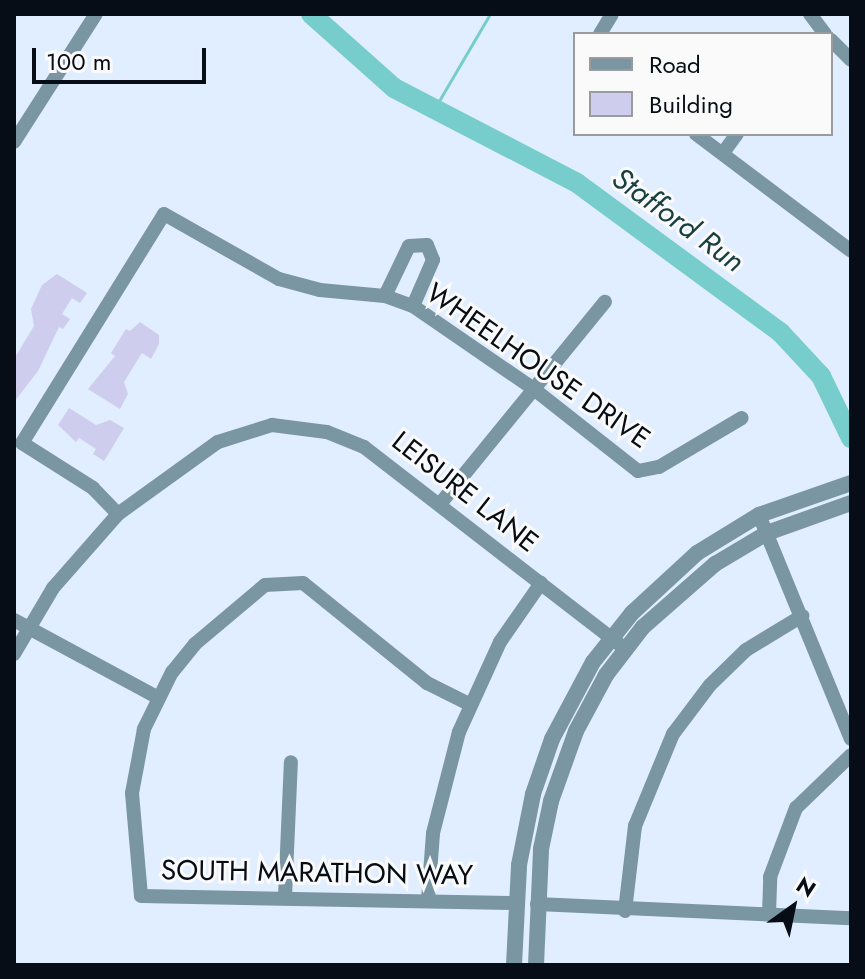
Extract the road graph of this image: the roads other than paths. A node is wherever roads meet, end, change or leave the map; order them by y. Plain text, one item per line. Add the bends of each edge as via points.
1 (96, 14) edge
2 (612, 14) edge
3 (810, 14) edge
4 (601, 32) edge
5 (822, 32) edge
6 (833, 42) edge
7 (851, 60) edge
8 (16, 136) edge
9 (699, 136) edge
10 (736, 136) edge
11 (723, 153) junction
12 (851, 251) edge
13 (385, 296) junction
14 (605, 302) dead end
15 (413, 306) junction
16 (535, 390) junction
17 (742, 418) dead end
18 (846, 485) edge
19 (850, 503) edge
20 (440, 504) junction
21 (118, 514) junction
22 (759, 515) junction
23 (767, 533) junction
24 (541, 583) junction
25 (802, 616) junction
26 (20, 624) edge
27 (611, 637) junction
28 (625, 649) junction
29 (14, 654) edge
30 (157, 697) junction
31 (469, 704) junction
32 (851, 739) edge
33 (851, 755) edge
34 (291, 762) dead end
35 (527, 821) junction
36 (545, 825) junction
37 (285, 897) junction
38 (428, 900) junction
39 (517, 903) junction
40 (537, 904) junction
41 (625, 911) junction
42 (769, 914) junction
43 (851, 918) edge
44 (514, 965) edge
45 (536, 965) edge

1 - 8 street
2 - 4 street
3 - 5 street
6 - 7 street
9 - 11 street
10 - 11 street
11 - 12 street
13 - 15 street, WHEELHOUSE DRIVE
13 - 15 street via 409,246 427,245 433,260
13 - 21 street, WHEELHOUSE DRIVE via 320,290 279,279 164,214 22,443 93,488
14 - 16 street
15 - 16 street, WHEELHOUSE DRIVE
16 - 17 street, WHEELHOUSE DRIVE via 638,471 659,467
16 - 20 street
18 - 22 street
19 - 23 street
20 - 21 street, LEISURE LANE via 364,447 327,432 272,425 218,442
20 - 24 street, LEISURE LANE
21 - 26 street, LEISURE LANE
22 - 23 street
22 - 27 street via 685,562
23 - 25 street
23 - 28 street via 693,581
24 - 27 street, LEISURE LANE
24 - 31 street via 500,642
25 - 32 street
25 - 41 street via 746,650 710,685 673,734 635,826
26 - 29 street, LEISURE LANE
26 - 30 street
27 - 28 street, LEISURE LANE
27 - 35 street via 552,739
28 - 36 street via 576,731
30 - 31 street via 195,644 265,585 284,581 303,583 427,683
30 - 37 street, SOUTH MARATHON WAY via 135,761 141,896
31 - 38 street via 433,833
33 - 42 street via 796,808 770,877
34 - 37 street
35 - 36 street
35 - 39 street
36 - 40 street
37 - 38 street, SOUTH MARATHON WAY
38 - 39 street, SOUTH MARATHON WAY
39 - 44 street
40 - 41 street
40 - 45 street
41 - 42 street
42 - 43 street

